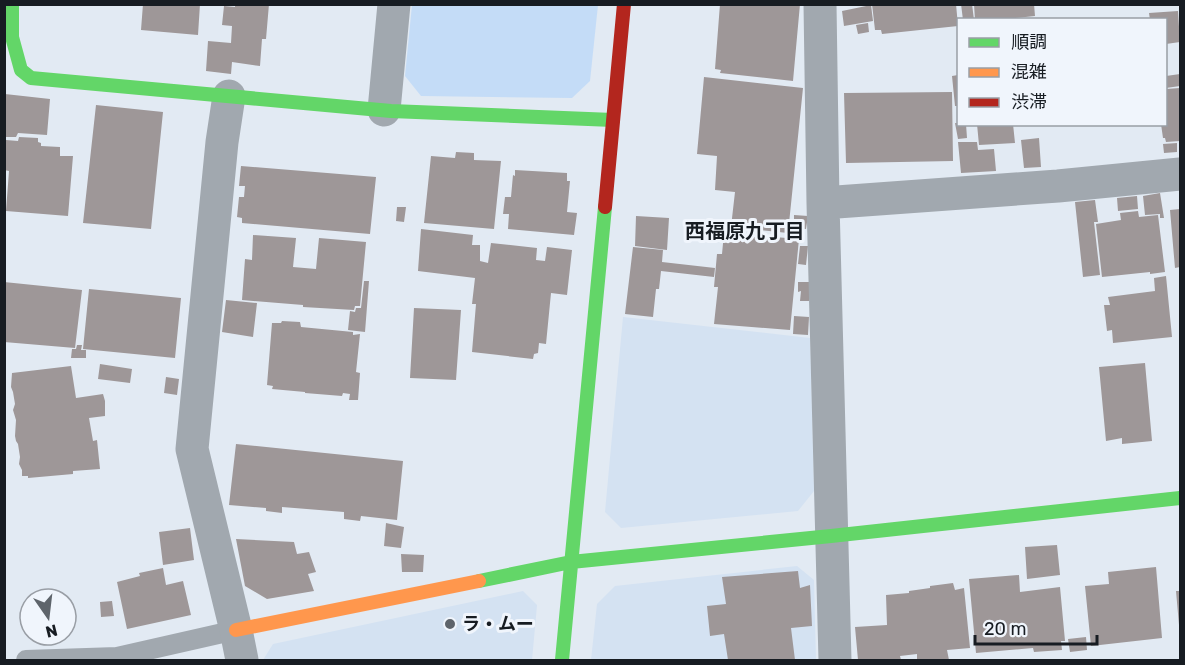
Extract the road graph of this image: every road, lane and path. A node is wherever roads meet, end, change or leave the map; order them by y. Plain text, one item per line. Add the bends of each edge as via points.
1 (12, 4) edge
2 (394, 4) edge
3 (624, 4) edge
4 (820, 4) edge
5 (229, 96) junction
6 (384, 110) junction
7 (613, 120) junction
8 (1180, 174) edge
9 (823, 203) junction
10 (1180, 498) edge
11 (831, 536) junction
12 (571, 562) junction
13 (239, 645) edge
14 (26, 660) edge
15 (562, 660) edge
16 (835, 660) edge

1 - 5 street via 12,37 21,70 31,78
2 - 6 street
3 - 7 street
4 - 9 street
5 - 6 street
5 - 13 street via 192,449
6 - 7 street
7 - 12 street
8 - 9 street
9 - 11 street
10 - 11 street
11 - 12 street
11 - 16 street
12 - 13 street
12 - 15 street
13 - 14 lane via 117,657

